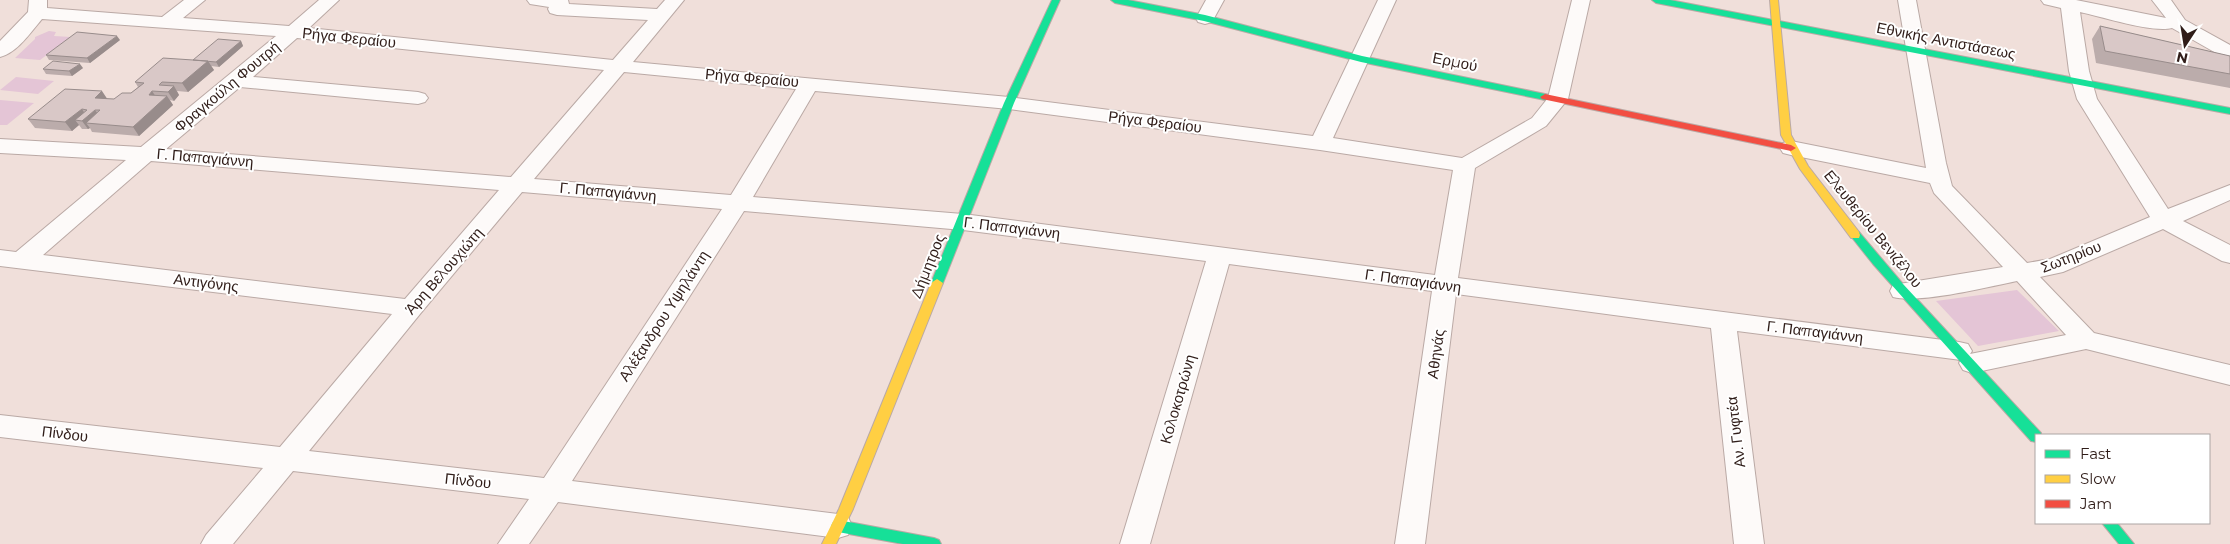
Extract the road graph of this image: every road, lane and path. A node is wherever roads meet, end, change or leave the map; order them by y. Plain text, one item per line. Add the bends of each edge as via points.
1 (196, 0) edge
2 (330, 0) edge
3 (536, 0) edge
4 (1056, 0) edge
5 (1115, 0) edge
6 (1215, 0) edge
7 (1387, 0) edge
8 (1581, 0) edge
9 (1656, 0) edge
10 (1705, 0) edge
11 (1774, 0) edge
12 (1907, 0) edge
13 (2161, 0) edge
14 (2060, 2) edge
15 (39, 4) edge
16 (669, 7) edge
17 (1206, 18) junction
18 (1775, 18) junction
19 (2175, 22) junction
20 (165, 23) junction
21 (293, 32) junction
22 (1916, 45) junction
23 (0, 51) edge
24 (2230, 53) edge
25 (1361, 59) junction
26 (618, 66) junction
27 (2081, 76) junction
28 (236, 81) junction
29 (809, 83) junction
30 (418, 98) dead end
31 (1558, 99) junction
32 (2230, 99) edge
33 (1009, 103) junction
34 (2230, 110) edge
35 (1320, 143) junction
36 (0, 146) edge
37 (1791, 148) junction
38 (146, 154) junction
39 (1465, 165) junction
40 (1940, 178) junction
41 (518, 184) junction
42 (2230, 192) edge
43 (738, 203) junction
44 (2163, 219) junction
45 (963, 222) junction
46 (1220, 254) junction
47 (2230, 255) edge
48 (11, 259) edge
49 (2022, 274) junction
50 (1445, 286) junction
51 (1902, 291) junction
52 (411, 308) junction
53 (1724, 321) junction
54 (2086, 340) junction
55 (1965, 357) junction
56 (2230, 375) edge
57 (0, 426) edge
58 (2035, 436) edge
59 (286, 461) junction
60 (551, 490) junction
61 (2110, 524) edge
62 (833, 535) edge
63 (216, 544) edge
64 (512, 544) edge
65 (934, 544) edge
66 (1135, 544) edge
67 (1410, 544) edge
68 (1750, 544) edge
69 (2126, 544) edge

1 - 20 street
2 - 21 street, Φραγκούλη Φουτρή
3 - 16 street via 561,3 557,9
4 - 33 street, Δήμητρος
5 - 17 street, Ερμού
6 - 17 street
7 - 25 street
8 - 31 street
9 - 18 street, Εθνικής Αντιστάσεως
10 - 18 street, Εθνικής Αντιστάσεως
11 - 18 street, Ελευθερίου Βενιζέλου
12 - 22 street
13 - 19 street
14 - 19 street via 2150,22
14 - 27 street
15 - 20 street, Ρήγα Φεραίου
15 - 23 street via 24,30
16 - 26 street, Άρη Βελουχιώτη
17 - 25 street, Ερμού
18 - 22 street, Εθνικής Αντιστάσεως
18 - 37 street, Ελευθερίου Βενιζέλου via 1786,134
19 - 24 street
20 - 21 street, Ρήγα Φεραίου
21 - 26 street, Ρήγα Φεραίου
21 - 28 street, Φραγκούλη Φουτρή
22 - 27 street, Εθνικής Αντιστάσεως
22 - 40 street
25 - 31 street, Ερμού
25 - 35 street
26 - 29 street, Ρήγα Φεραίου
26 - 41 street, Άρη Βελουχιώτη
27 - 32 street, Εθνικής Αντιστάσεως
27 - 34 street, Εθνικής Αντιστάσεως
27 - 44 street via 2087,99
28 - 30 street
28 - 38 street, Φραγκούλη Φουτρή
29 - 33 street, Ρήγα Φεραίου
29 - 43 street, Αλέξανδρου Υψηλάντη
31 - 37 street, Ερμού
31 - 39 street via 1539,122
33 - 35 street, Ρήγα Φεραίου
33 - 45 street, Δήμητρος
35 - 39 street, Ρήγα Φεραίου
36 - 38 street, Γ. Παπαγιάννη
37 - 40 street
37 - 51 street, Ελευθερίου Βενιζέλου via 1836,211
38 - 41 street, Γ. Παπαγιάννη
38 - 48 street, Φραγκούλη Φουτρή
39 - 50 street, Αθηνάς
40 - 49 street via 1942,188
41 - 43 street, Γ. Παπαγιάννη
41 - 52 street, Άρη Βελουχιώτη
42 - 44 street, Σωτηρίου
43 - 45 street, Γ. Παπαγιάννη
43 - 60 street, Αλέξανδρου Υψηλάντη
44 - 47 street
44 - 49 street, Σωτηρίου via 2055,266
45 - 46 street, Γ. Παπαγιάννη
45 - 62 street, Δήμητρος
46 - 50 street, Γ. Παπαγιάννη
46 - 66 street, Κολοκοτρώνη
48 - 52 street, Αντιγόνης
49 - 51 street, Σωτηρίου
49 - 54 street
50 - 53 street, Γ. Παπαγιάννη
50 - 67 street, Αθηνάς
51 - 55 street, Ελευθερίου Βενιζέλου
52 - 59 street, Άρη Βελουχιώτη
53 - 55 street, Γ. Παπαγιάννη
53 - 68 street, Αν. Γυφτέα
54 - 55 street, Γ. Παπαγιάννη
54 - 56 street
55 - 58 street, Ελευθερίου Βενιζέλου
57 - 59 street, Πίνδου
59 - 60 street, Πίνδου
59 - 63 street, Άρη Βελουχιώτη
60 - 62 street, Πίνδου
60 - 64 street, Αλέξανδρου Υψηλάντη
61 - 69 street
62 - 65 street, Πίνδου

